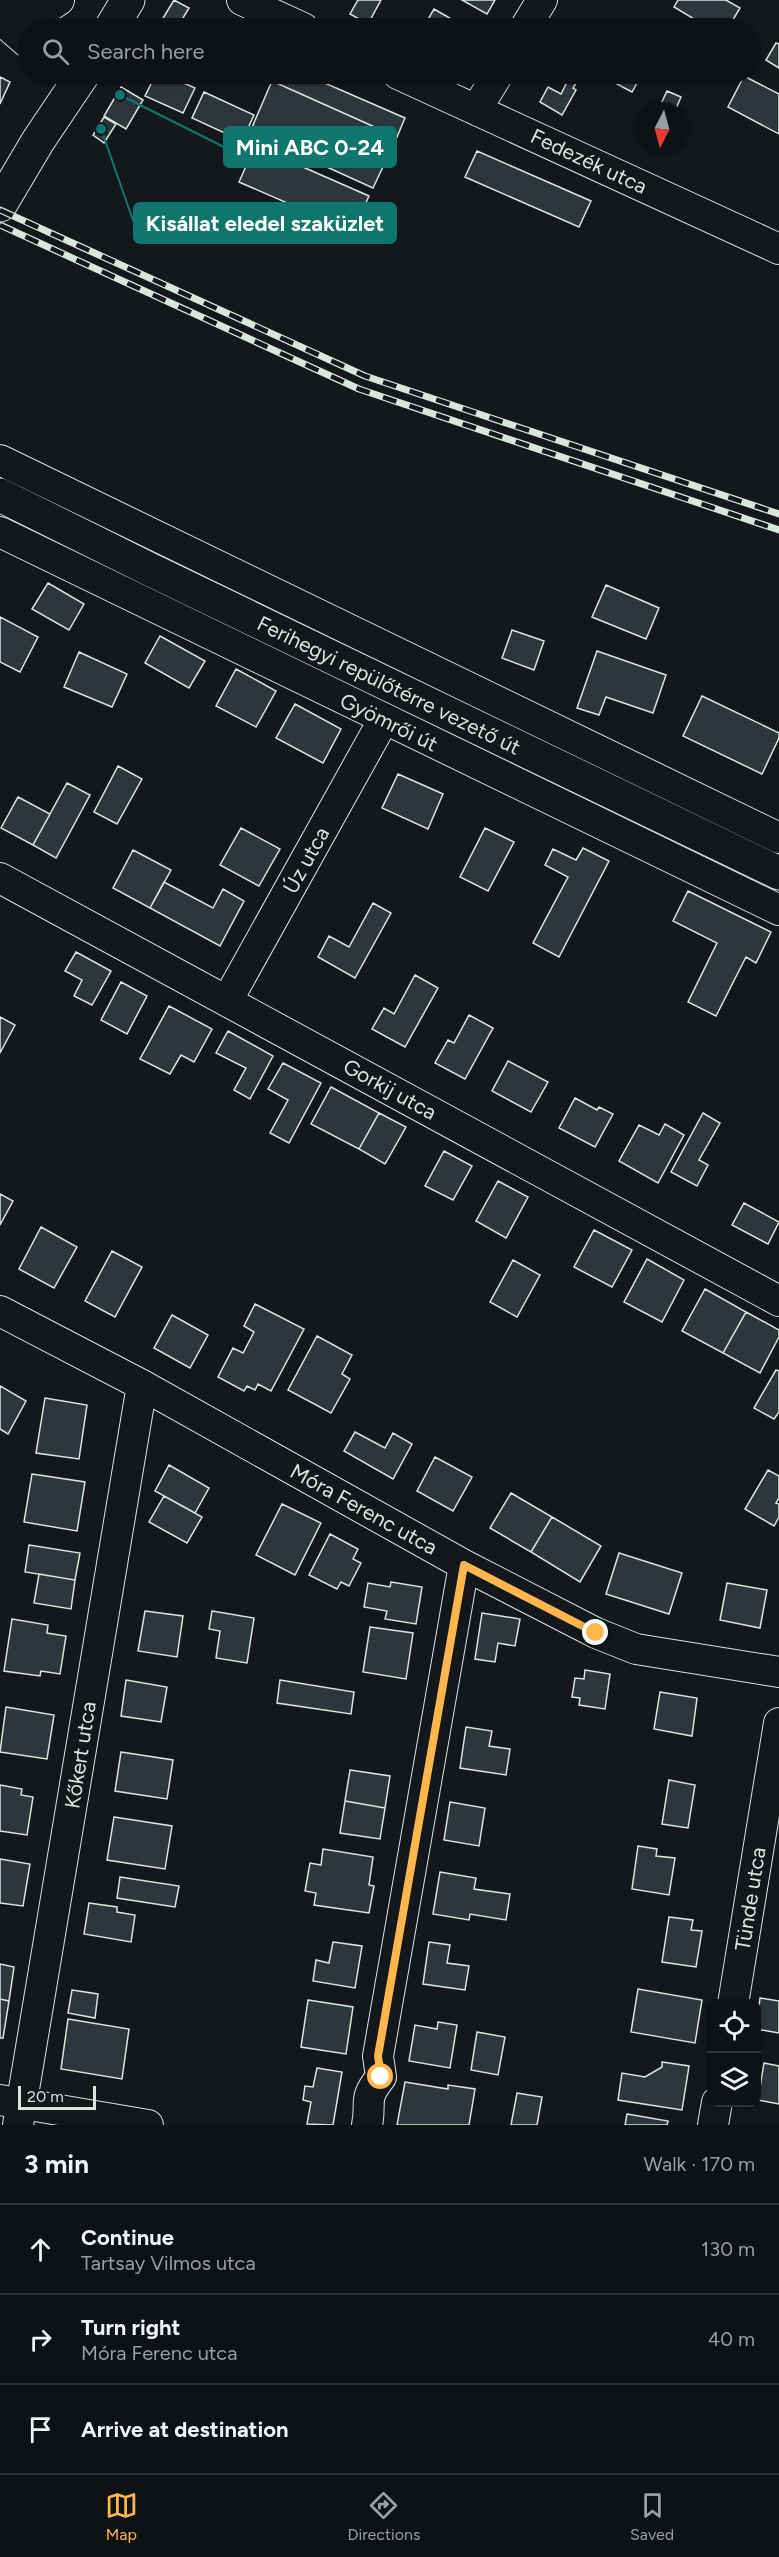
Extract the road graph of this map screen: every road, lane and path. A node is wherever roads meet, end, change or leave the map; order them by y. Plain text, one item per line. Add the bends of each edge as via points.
1 (60, 0) edge
2 (128, 0) edge
3 (242, 0) edge
4 (542, 0) edge
5 (0, 9) edge
6 (117, 18) edge
7 (281, 18) edge
8 (531, 18) edge
9 (0, 20) edge
10 (18, 35) edge
11 (75, 84) edge
12 (420, 84) edge
13 (492, 84) edge
14 (477, 110) junction
15 (0, 205) edge
16 (779, 249) edge
17 (1, 459) edge
18 (0, 495) edge
19 (0, 532) edge
20 (384, 719) junction
21 (779, 838) edge
22 (779, 873) edge
23 (0, 878) edge
24 (779, 910) edge
25 (227, 1001) junction
26 (779, 1301) edge
27 (0, 1311) edge
28 (142, 1385) junction
29 (464, 1565) junction
30 (779, 1672) edge
31 (779, 1723) edge
32 (734, 1999) edge
33 (716, 2107) edge
34 (13, 2109) edge
35 (148, 2125) edge
36 (367, 2125) edge
37 (713, 2125) edge

1 - 5 street via 32,11
2 - 6 main road
3 - 7 street
4 - 8 street
9 - 10 street
11 - 15 main road
12 - 14 street, Fedezék utca
13 - 14 street
14 - 16 street, Fedezék utca
17 - 21 street
18 - 22 main road, Ferihegyi repülőtérre vezető út
19 - 20 street, Gyömrői út
20 - 24 street, Gyömrői út
20 - 25 street, Úz utca
23 - 25 street, Gorkij utca
25 - 26 street, Gorkij utca
27 - 28 street, Móra Ferenc utca
28 - 29 street, Móra Ferenc utca
28 - 34 street, Kőkert utca
29 - 30 street, Móra Ferenc utca via 596,1633 636,1649
29 - 36 street via 378,2056 381,2077 367,2100
31 - 32 street, Tünde utca
33 - 37 street
34 - 35 street

